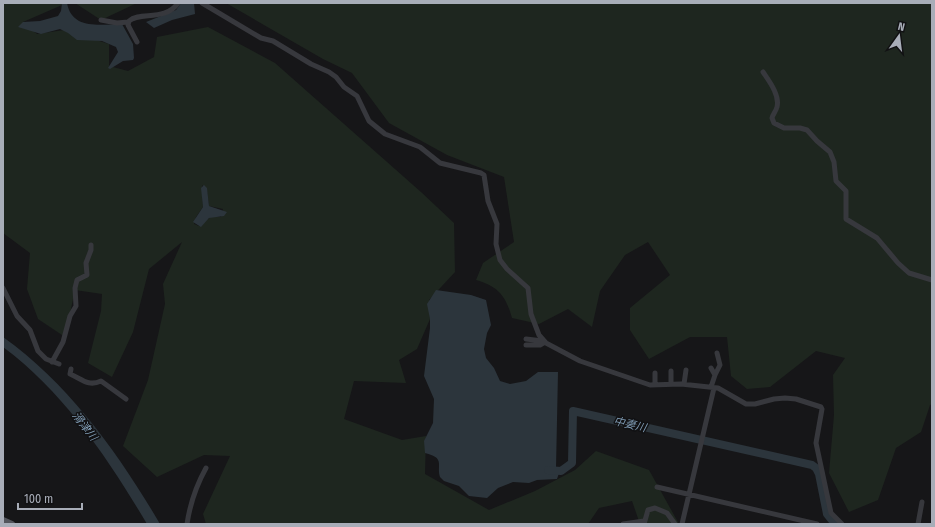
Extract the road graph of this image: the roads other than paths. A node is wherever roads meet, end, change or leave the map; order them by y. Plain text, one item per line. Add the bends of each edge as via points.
1 (178, 3) edge
2 (202, 3) edge
3 (101, 20) dead end
4 (128, 22) junction
5 (137, 42) dead end
6 (763, 72) dead end
7 (91, 246) dead end
8 (932, 280) edge
9 (3, 288) edge
10 (526, 339) dead end
11 (544, 342) junction
12 (526, 345) dead end
13 (716, 353) dead end
14 (52, 362) junction
15 (59, 364) dead end
16 (711, 368) dead end
17 (71, 370) dead end
18 (686, 370) dead end
19 (671, 371) dead end
20 (655, 373) dead end
21 (715, 375) junction
22 (671, 383) junction
23 (684, 384) junction
24 (655, 385) junction
25 (713, 387) junction
26 (126, 399) dead end
27 (206, 468) dead end
28 (657, 487) dead end
29 (689, 495) junction
30 (922, 502) dead end
31 (3, 520) edge
32 (644, 522) edge
33 (839, 523) edge
34 (12, 524) edge
35 (188, 524) edge
36 (623, 524) edge
37 (675, 524) edge
38 (682, 524) edge
39 (817, 524) edge
40 (918, 524) edge

1 - 4 street via 170,11 137,17
2 - 11 street via 261,38 273,41 329,72 357,96 369,121 385,134 420,147 440,163 484,175 488,201 497,224 498,255 507,269 528,288 531,314
3 - 4 street
4 - 5 street
6 - 8 street via 774,90 776,99 777,107 772,121 784,128 807,130 833,156 836,181 846,191 846,219 878,238 909,273
7 - 14 street via 86,263 87,275 77,280 75,288 76,309
9 - 14 street via 17,316 30,330 38,351
10 - 11 street
11 - 12 street via 540,345
11 - 24 street via 580,362
13 - 21 street via 720,365
14 - 15 street
16 - 21 street
17 - 26 street via 70,374 86,383 101,381
18 - 23 street
19 - 22 street
20 - 24 street
21 - 25 street
22 - 23 street
22 - 24 street
23 - 25 street
25 - 29 street
25 - 33 street via 746,404 785,398 796,399 822,409 816,443 831,513
27 - 35 street via 190,507
28 - 29 street
29 - 38 street
29 - 39 street
30 - 40 street
31 - 34 main road
32 - 36 street
32 - 37 street via 648,510 658,508 667,513

